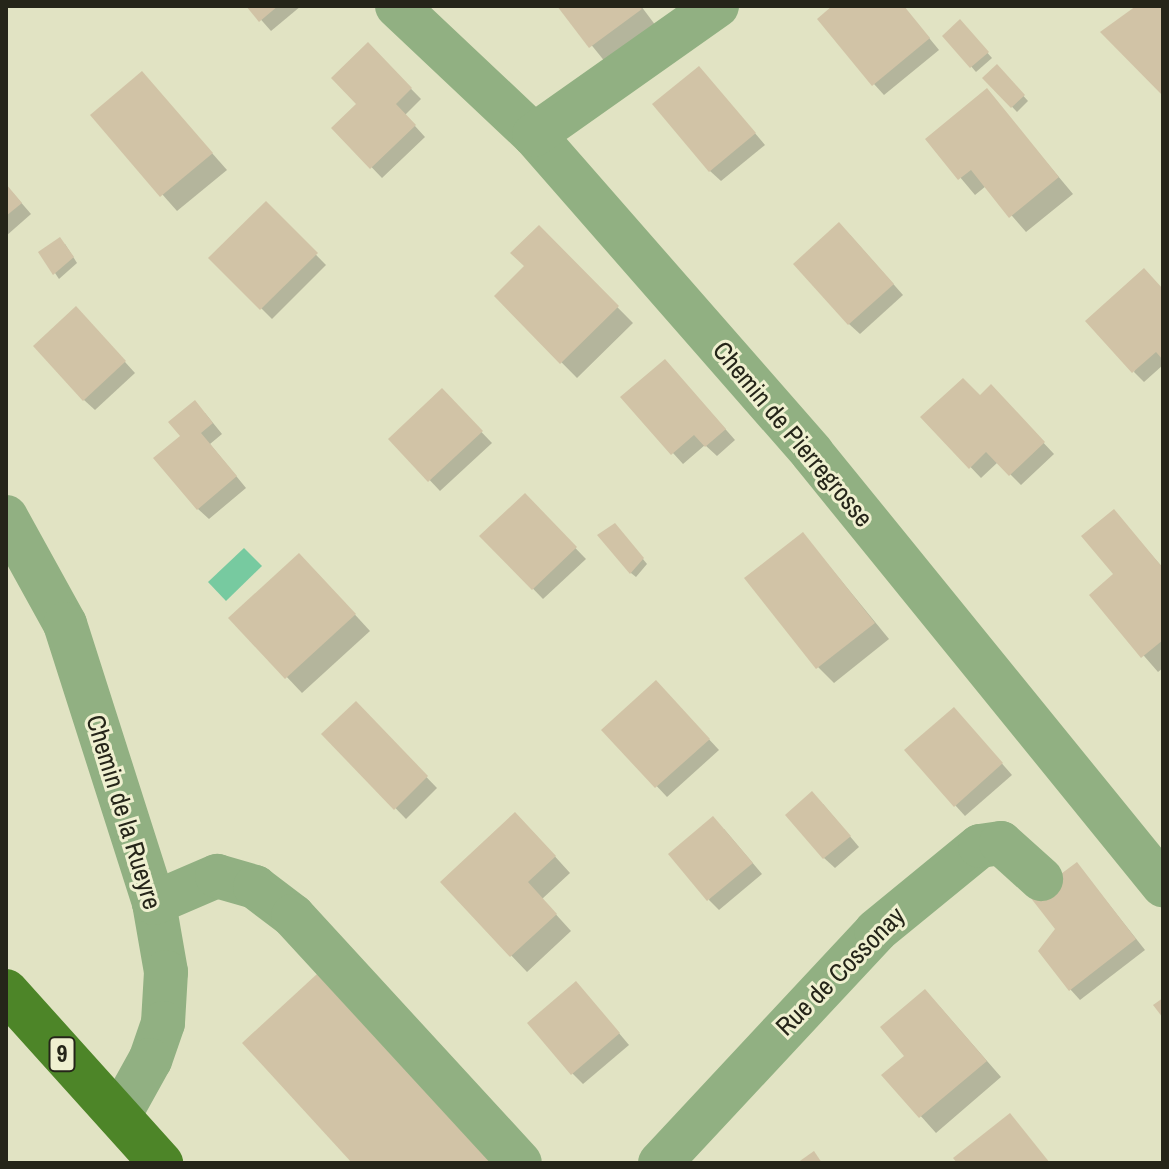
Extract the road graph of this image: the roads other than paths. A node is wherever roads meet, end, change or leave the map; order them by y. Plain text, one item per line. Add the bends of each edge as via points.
1 (397, 6) edge
2 (717, 6) edge
3 (534, 135) junction
4 (6, 517) edge
5 (1041, 879) dead end
6 (1163, 885) edge
7 (154, 903) junction
8 (6, 991) edge
9 (119, 1116) junction
10 (161, 1163) edge
11 (520, 1163) edge
12 (660, 1163) edge

1 - 3 street, Chemin de Pierregrosse
2 - 3 street
3 - 6 street, Chemin de Pierregrosse via 812,453
4 - 7 street, Chemin de la Rueyre via 65,624
5 - 12 street, Rue de Cossonay via 1001,843 980,846 876,931
7 - 9 street, Chemin de la Rueyre via 166,972 163,1023 150,1060
7 - 11 street via 217,876 255,887 293,916
8 - 9 main road, 9
9 - 10 main road, 9

